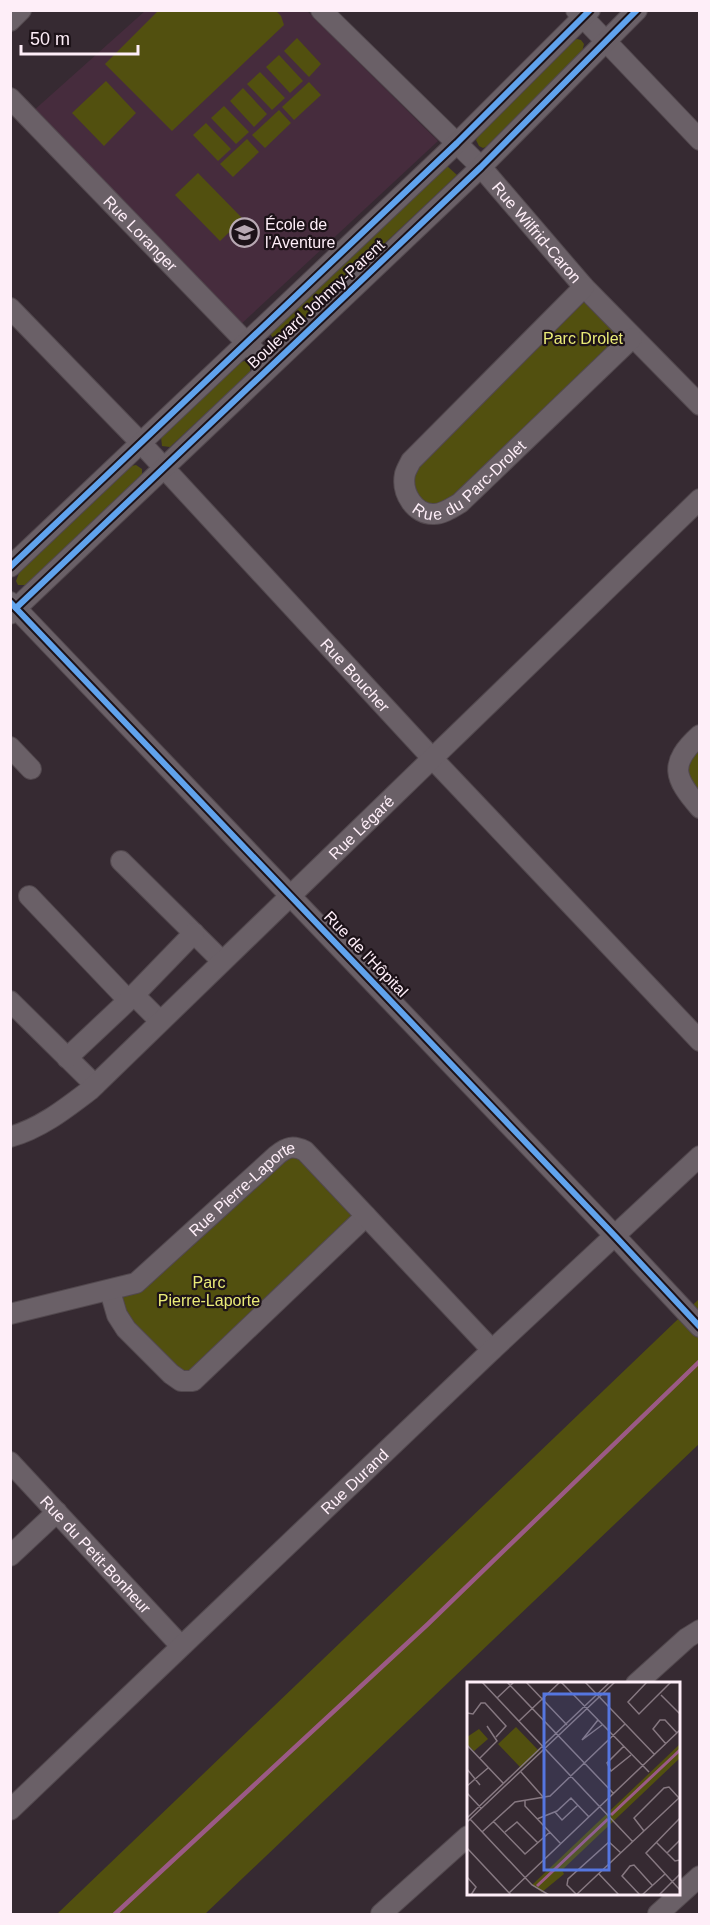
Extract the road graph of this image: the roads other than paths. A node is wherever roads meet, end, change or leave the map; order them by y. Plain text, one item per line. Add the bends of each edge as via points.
1 (21, 10) edge
2 (321, 10) edge
3 (637, 10) edge
4 (583, 13) edge
5 (10, 21) edge
6 (606, 42) junction
7 (10, 98) edge
8 (699, 140) edge
9 (458, 143) junction
10 (481, 166) junction
11 (584, 287) junction
12 (10, 308) edge
13 (632, 338) junction
14 (247, 343) junction
15 (269, 366) junction
16 (699, 405) edge
17 (141, 443) junction
18 (163, 467) junction
19 (699, 499) edge
20 (10, 567) edge
21 (12, 608) edge
22 (699, 735) edge
23 (10, 747) edge
24 (432, 758) junction
25 (31, 769) dead end
26 (699, 808) edge
27 (122, 861) dead end
28 (290, 895) junction
29 (29, 896) dead end
30 (194, 933) junction
31 (222, 961) junction
32 (131, 997) junction
33 (10, 1001) edge
34 (160, 1021) junction
35 (699, 1041) edge
36 (67, 1058) junction
37 (95, 1085) junction
38 (10, 1137) edge
39 (699, 1156) edge
40 (366, 1216) junction
41 (615, 1236) junction
42 (110, 1291) junction
43 (10, 1314) edge
44 (699, 1328) edge
45 (492, 1350) junction
46 (10, 1462) edge
47 (57, 1512) junction
48 (10, 1556) edge
49 (699, 1630) edge
50 (181, 1646) junction
51 (637, 1682) edge
52 (10, 1810) edge
53 (467, 1837) edge
54 (699, 1876) edge
55 (680, 1894) edge
56 (678, 1895) edge
57 (381, 1914) edge
58 (658, 1914) edge

1 - 5 street
2 - 9 street, Rue Wilfrid-Caron
3 - 6 street, Boulevard Johnny-Parent
4 - 6 street
4 - 9 street, Boulevard Johnny-Parent
6 - 8 street
6 - 10 street, Boulevard Johnny-Parent
7 - 14 street, Rue Loranger
9 - 10 street, Rue Wilfrid-Caron
9 - 14 street, Boulevard Johnny-Parent
10 - 11 street, Rue Wilfrid-Caron
10 - 15 street, Boulevard Johnny-Parent
11 - 13 street, Rue Wilfrid-Caron
11 - 13 street, Rue du Parc-Drolet via 411,461 404,487 415,508 437,514 460,503
12 - 17 street, Rue Boucher
13 - 16 street, Rue Wilfrid-Caron
14 - 15 street, Rue Loranger
14 - 17 street, Boulevard Johnny-Parent
15 - 18 street, Boulevard Johnny-Parent
17 - 18 street, Rue Boucher
17 - 20 street, Boulevard Johnny-Parent
18 - 21 street, Boulevard Johnny-Parent
18 - 24 street, Rue Boucher
19 - 24 street, Rue Légaré
21 - 28 street, Rue de l'Hôpital
22 - 26 street via 680,757 678,768 683,789
23 - 25 street
24 - 28 street, Rue Légaré
24 - 35 street, Rue Boucher
27 - 30 street
28 - 31 street, Rue Légaré
28 - 41 street, Rue de l'Hôpital
29 - 32 street
30 - 31 street
30 - 32 street
31 - 34 street, Rue Légaré
32 - 34 street
32 - 36 street
33 - 36 street
34 - 37 street, Rue Légaré
36 - 37 street
37 - 38 street, Rue Légaré via 57,1115
39 - 41 street, Rue Durand
40 - 42 street, Rue Pierre-Laporte via 305,1151 295,1146 286,1148 136,1283
40 - 42 street via 193,1381 181,1381 171,1374 126,1329
40 - 45 street, Rue Pierre-Laporte
41 - 44 street, Rue de l'Hôpital
41 - 45 street, Rue Durand
42 - 43 street, Rue Pierre-Laporte
45 - 50 street, Rue Durand
46 - 47 street, Rue du Petit-Bonheur
47 - 48 street
47 - 50 street, Rue du Petit-Bonheur
49 - 51 street
50 - 52 street, Rue Durand
53 - 57 street
54 - 55 street
56 - 58 street

